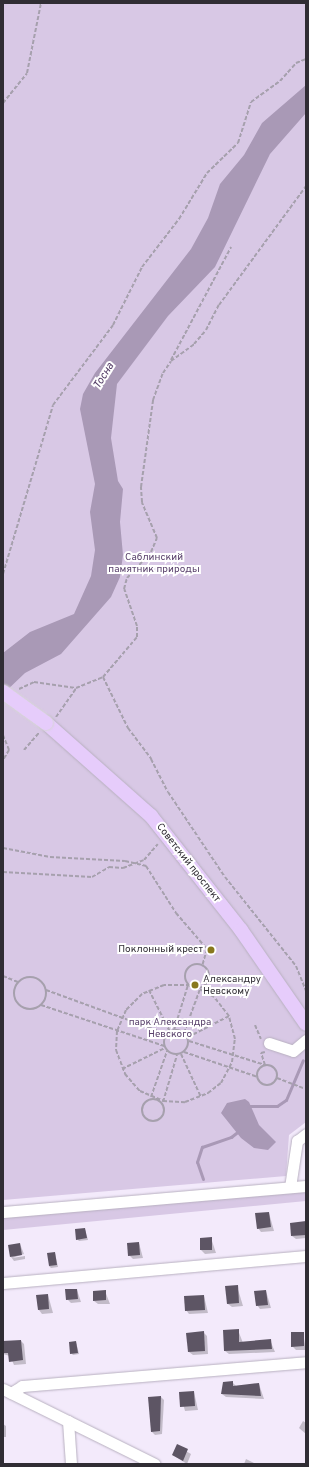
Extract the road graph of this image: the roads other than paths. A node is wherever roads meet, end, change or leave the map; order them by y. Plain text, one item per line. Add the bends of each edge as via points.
1 (3, 692) edge
2 (306, 1024) edge
3 (306, 1040) edge
4 (269, 1043) road end
5 (306, 1134) edge
6 (306, 1186) edge
7 (290, 1187) junction
8 (3, 1212) edge
9 (306, 1256) edge
10 (3, 1283) edge
11 (306, 1362) edge
12 (7, 1391) edge
13 (68, 1421) junction
14 (71, 1464) edge
15 (155, 1464) edge

1 - 2 main road, Советский проспект, bridge via 48,724 151,816 241,930
3 - 4 street via 293,1051
5 - 7 street via 297,1141
6 - 7 street
7 - 8 street
9 - 10 street
11 - 12 street via 22,1386
12 - 13 street
13 - 14 street
13 - 15 street

